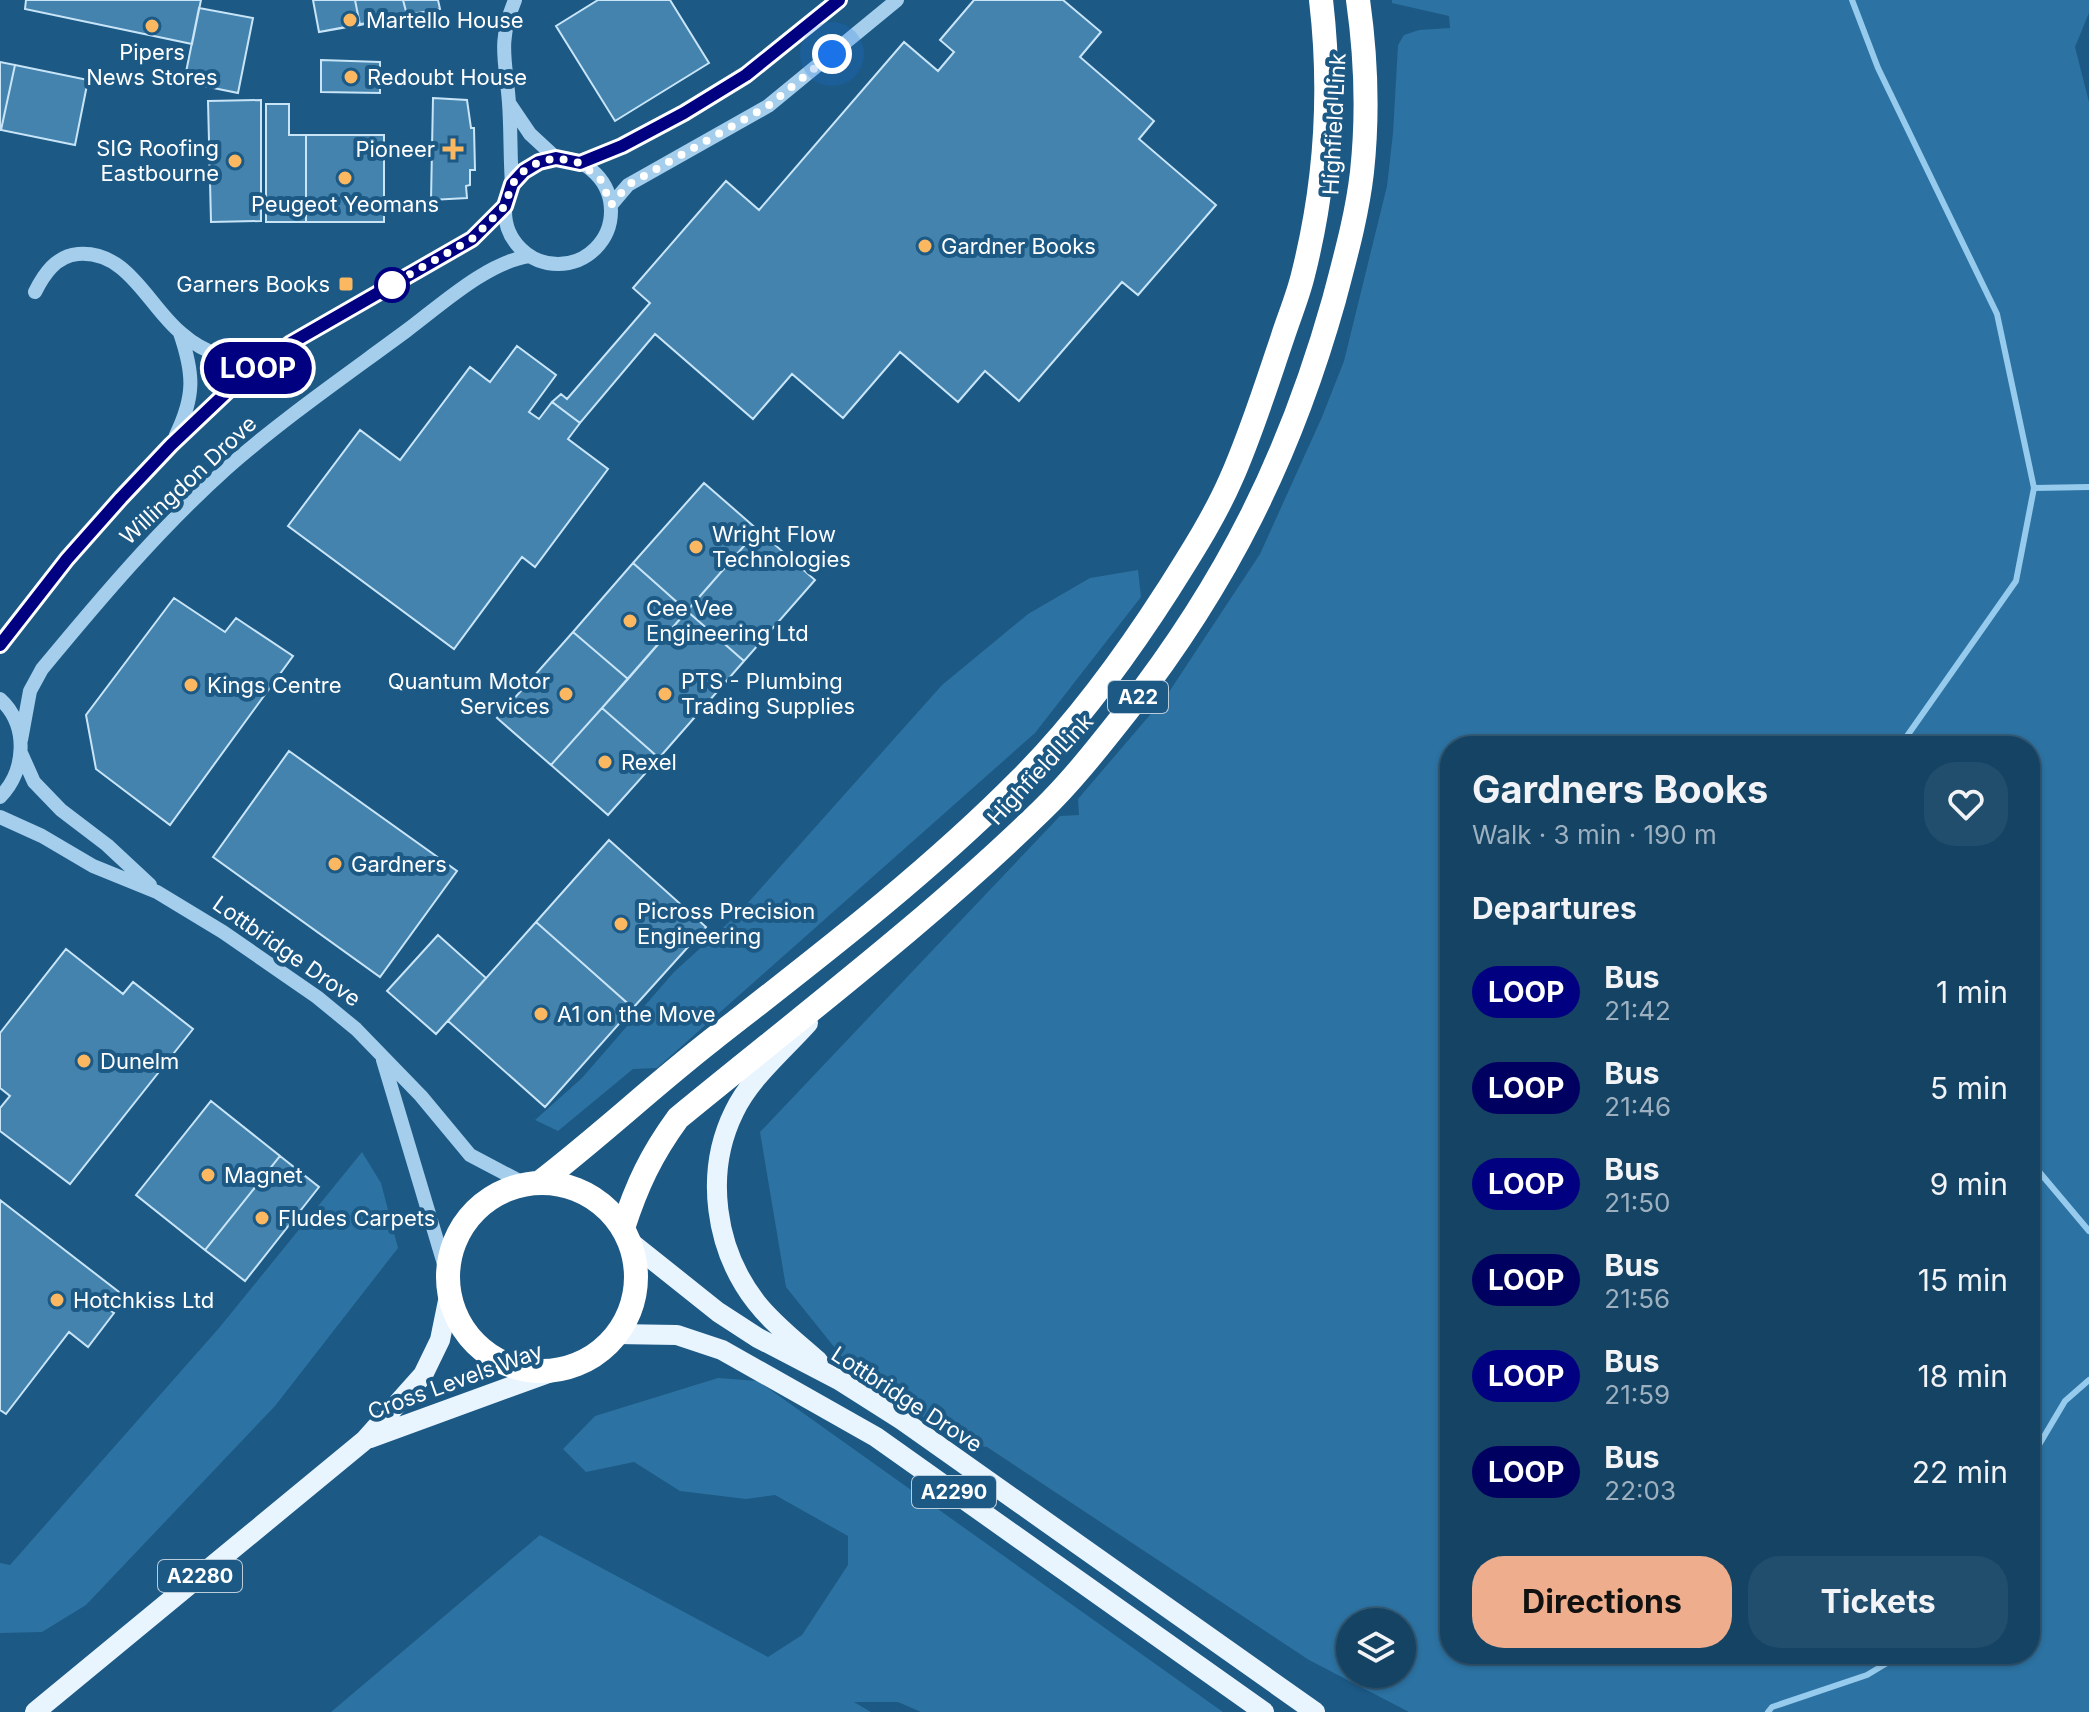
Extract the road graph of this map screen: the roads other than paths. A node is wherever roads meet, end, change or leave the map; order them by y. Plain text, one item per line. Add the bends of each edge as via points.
1 (515, 0) edge
2 (839, 0) edge
3 (897, 0) edge
4 (1321, 0) edge
5 (1358, 0) edge
6 (509, 103) junction
7 (556, 158) junction
8 (580, 163) junction
9 (512, 184) junction
10 (611, 205) junction
11 (505, 206) junction
12 (529, 256) junction
13 (35, 292) dead end
14 (180, 333) junction
15 (265, 363) junction
16 (171, 445) junction
17 (0, 645) edge
18 (0, 699) edge
19 (21, 746) junction
20 (0, 797) edge
21 (0, 817) edge
22 (157, 892) junction
23 (837, 989) junction
24 (382, 1057) junction
25 (532, 1183) junction
26 (626, 1235) junction
27 (448, 1285) junction
28 (616, 1334) junction
29 (562, 1368) junction
30 (839, 1380) junction
31 (365, 1440) junction
32 (35, 1712) edge
33 (1264, 1712) edge
34 (1315, 1712) edge

1 - 6 street via 503,54
2 - 8 street via 716,94
3 - 10 street via 768,106 628,185
4 - 25 highway, Highfield Link / A22 via 1327,53 1324,160 1303,278 1230,481 1153,612 1089,702 1022,778 933,861 652,1087 600,1136
5 - 23 highway, Highfield Link / A22 via 1364,42 1363,142 1350,242 1314,370 1263,497 1210,595 1096,751 989,859
6 - 7 street via 530,134
6 - 9 street
7 - 8 street
7 - 9 street via 539,162
8 - 10 street via 601,180
9 - 11 street
10 - 12 street via 606,236 584,258 556,265
11 - 12 street via 510,234
11 - 15 street, Willingdon Drove via 472,239
12 - 19 street, Willingdon Drove via 499,265 448,300 311,399 215,480 146,547 42,669 30,691
13 - 14 street via 55,263 89,253 111,260 134,280
14 - 15 street via 229,360
14 - 16 street via 189,360 191,395
15 - 16 street, Willingdon Drove
16 - 17 street, Willingdon Drove via 67,559
18 - 19 street, Lottbridge Drove via 16,721
19 - 20 street, Willingdon Drove via 17,772
19 - 22 street, Lottbridge Drove via 34,782
21 - 22 street, Lottbridge Drove via 93,866
22 - 24 street, Lottbridge Drove via 317,997
23 - 26 highway, Highfield Link / A22 via 678,1118 637,1184
23 - 30 main road via 734,1110 720,1147 716,1192 722,1231 757,1303
24 - 25 street, Lottbridge Drove via 470,1155
24 - 27 street, Lottbridge Drove
25 - 26 highway via 585,1193 605,1207
25 - 27 highway via 501,1192 462,1226 452,1249
26 - 28 highway via 635,1289
26 - 30 main road, Lottbridge Drove / A2290 via 718,1312
27 - 29 highway via 458,1320 491,1356 537,1371
27 - 31 main road, Cross Levels Way / A2280 via 440,1340 423,1375
28 - 29 highway via 601,1350
28 - 33 main road, A2290 via 677,1335 722,1350 876,1437
29 - 31 main road, Cross Levels Way / A2280
30 - 34 main road, Lottbridge Drove / A2290
31 - 32 main road, Cross Levels Way / A2280

